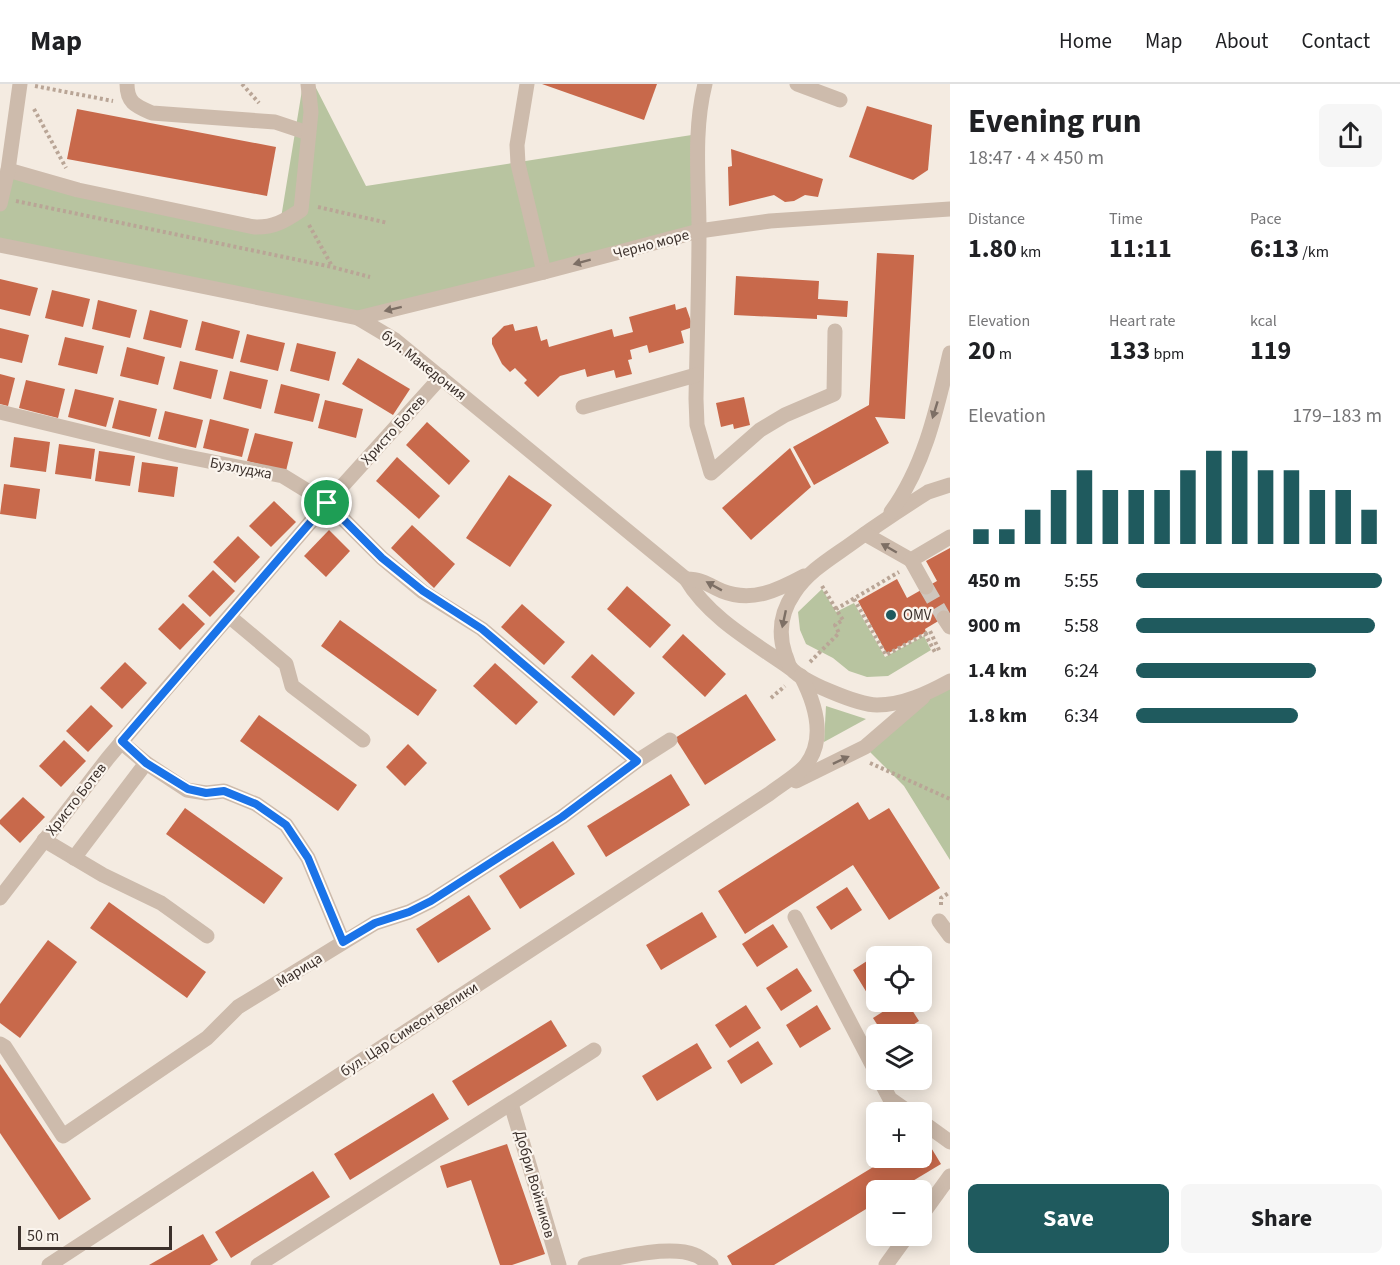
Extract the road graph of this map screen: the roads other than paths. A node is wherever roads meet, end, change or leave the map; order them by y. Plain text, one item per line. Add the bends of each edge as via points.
1 (127, 84) edge
2 (308, 84) edge
3 (527, 84) edge
4 (705, 84) edge
5 (797, 84) edge
6 (27, 85) edge
7 (840, 100) dead end
8 (308, 133) junction
9 (8, 170) junction
10 (1, 201) edge
11 (950, 209) edge
12 (699, 231) junction
13 (0, 245) edge
14 (544, 272) junction
15 (358, 318) junction
16 (835, 331) dead end
17 (950, 353) edge
18 (696, 375) junction
19 (441, 377) junction
20 (584, 406) dead end
21 (0, 412) edge
22 (950, 485) edge
23 (327, 503) junction
24 (887, 519) junction
25 (865, 534) junction
26 (950, 537) edge
27 (912, 562) junction
28 (810, 572) junction
29 (686, 579) junction
30 (926, 587) tunnel mouth
31 (230, 617) junction
32 (796, 673) junction
33 (950, 681) edge
34 (927, 693) junction
35 (363, 740) dead end
36 (670, 740) dead end
37 (122, 741) junction
38 (637, 761) junction
39 (146, 763) junction
40 (769, 794) junction
41 (44, 840) junction
42 (74, 858) junction
43 (0, 898) edge
44 (795, 917) dead end
45 (939, 921) dead end
46 (207, 936) dead end
47 (950, 936) edge
48 (343, 942) junction
49 (0, 1044) edge
50 (594, 1050) dead end
51 (866, 1053) edge
52 (885, 1090) edge
53 (894, 1102) edge
54 (511, 1104) junction
55 (932, 1129) edge
56 (950, 1142) edge
57 (950, 1176) edge
58 (932, 1201) edge
59 (900, 1246) edge
60 (49, 1265) edge
61 (258, 1265) edge
62 (559, 1265) edge
63 (585, 1265) edge
64 (711, 1265) edge
65 (886, 1265) edge

1 - 8 street via 127,96 136,106 152,113 275,122
2 - 8 street
3 - 14 street via 517,145 518,164
4 - 12 street via 699,108
5 - 7 street
6 - 9 street
8 - 9 street via 302,207 268,228 78,189
9 - 10 street
11 - 12 street, Черно море via 770,221
12 -> 14 street, Черно море
12 - 18 street
13 - 15 street, бул. Македония
14 -> 15 street, Черно море
15 - 19 street, бул. Македония via 395,340
16 - 18 street via 834,394 760,430 711,473 697,425
17 -> 24 street via 914,476
18 - 20 street
19 - 23 street, Христо Ботев
19 - 29 street, бул. Македония
21 - 23 street, Бузлуджа via 283,476
22 - 24 street via 928,492
23 - 31 street, Христо Ботев
23 - 38 street, Бузлуджа via 382,558 423,591 482,629
24 - 25 street
27 -> 25 street
25 - 28 street
26 - 27 street
27 - 30 street
28 -> 29 street, бул. Македония via 758,596 736,595 703,580
28 -> 32 street, бул. Цар Симеон Велики via 793,594 781,621 784,649
29 - 32 street, бул. Македония via 710,609
31 - 35 street via 286,664 292,686
31 - 37 street, Христо Ботев
32 - 34 street, бул. Македония via 855,701 876,705
32 - 40 street, бул. Цар Симеон Велики via 813,699 818,719 813,751 806,766
33 - 34 street
40 -> 34 street, бул. Цар Симеон Велики via 865,747
36 - 38 street, Марица
37 - 39 street
37 - 41 street, Христо Ботев
38 - 48 street, Марица via 562,817 431,901 375,923
39 - 42 street
39 - 48 street via 188,789 224,791 256,804 286,825 308,858
40 - 60 street, бул. Цар Симеон Велики
41 - 42 street
41 - 43 street, Христо Ботев
42 - 46 street via 161,903
44 - 51 street
45 - 47 street
48 - 49 street, Марица via 238,1007 207,1038 63,1137
50 - 54 street
52 - 53 street
54 - 61 street
54 - 62 street, Добри Войников
55 - 56 street
57 - 58 street
59 - 65 street
63 - 64 street via 629,1255 675,1251 695,1255

